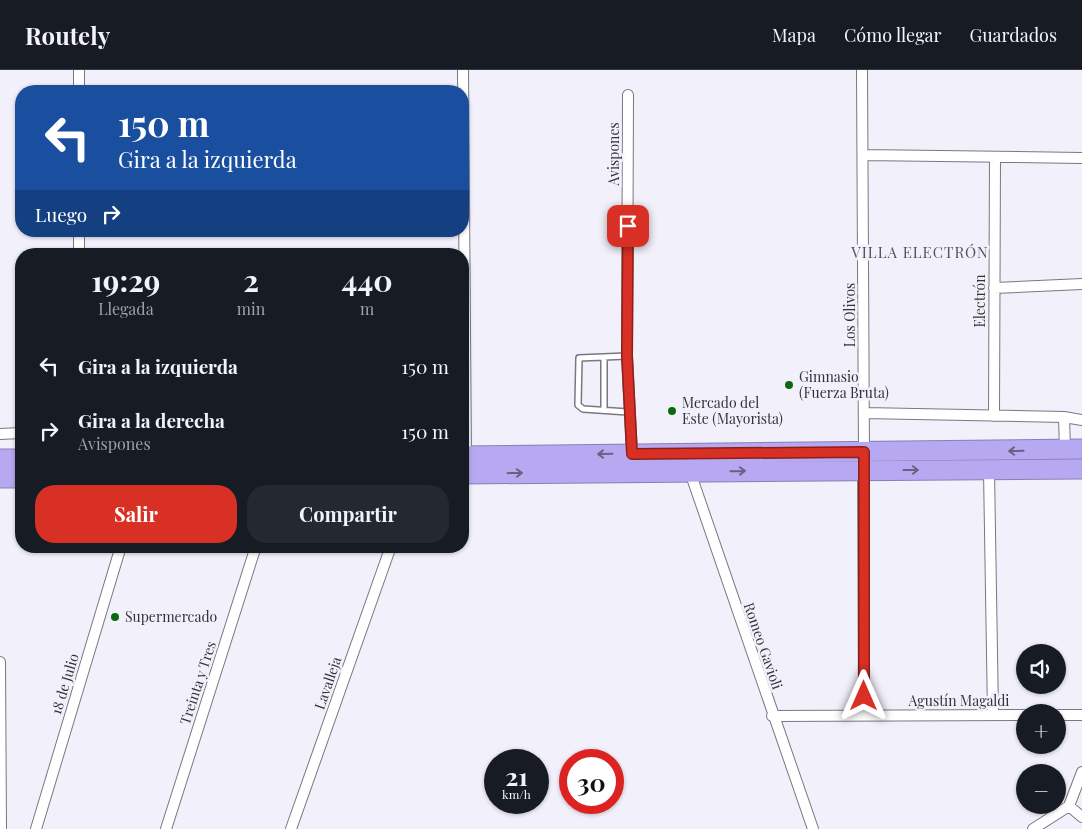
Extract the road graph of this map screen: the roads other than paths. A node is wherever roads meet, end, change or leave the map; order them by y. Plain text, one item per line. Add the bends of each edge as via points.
1 (79, 70) edge
2 (463, 70) edge
3 (862, 70) edge
4 (79, 85) edge
5 (463, 85) edge
6 (628, 95) dead end
7 (863, 154) junction
8 (996, 157) junction
9 (1082, 158) edge
10 (1082, 284) edge
11 (994, 288) junction
12 (627, 356) junction
13 (604, 358) junction
14 (604, 410) junction
15 (628, 412) junction
16 (864, 412) junction
17 (994, 416) junction
18 (1064, 417) junction
19 (1082, 420) edge
20 (0, 434) edge
21 (15, 434) edge
22 (1073, 450) edge
23 (632, 454) junction
24 (0, 459) edge
25 (15, 459) edge
26 (863, 461) junction
27 (469, 465) edge
28 (469, 465) edge
29 (1082, 469) edge
30 (990, 470) junction
31 (690, 472) junction
32 (0, 478) edge
33 (15, 478) edge
34 (119, 553) edge
35 (254, 553) edge
36 (389, 553) edge
37 (0, 662) edge
38 (993, 714) junction
39 (1016, 714) edge
40 (864, 715) junction
41 (1066, 715) edge
42 (1082, 715) edge
43 (772, 716) junction
44 (1082, 772) edge
45 (1069, 806) junction
46 (1082, 817) edge
47 (2, 829) edge
48 (36, 829) edge
49 (166, 829) edge
50 (291, 829) edge
51 (813, 829) edge
52 (1033, 829) edge

1 - 4 street
2 - 5 street
3 - 7 street, Los Olivos
6 - 12 street, Avispones
7 - 8 street
7 - 16 street, Los Olivos
8 - 9 street
8 - 11 street, Electrón
10 - 11 street
11 - 17 street, Electrón
12 - 13 lane
12 - 15 street, Avispones
13 - 14 lane
13 - 14 lane via 580,356 578,405 583,410
14 - 15 lane
15 - 23 street, Avispones
16 - 17 street
16 - 26 street, Los Olivos
17 - 18 street
18 - 19 street
18 - 22 street
20 - 21 street
22 -> 26 highway
23 - 26 highway
23 -> 27 highway
24 - 25 highway
26 -> 30 highway
31 -> 26 highway
26 - 40 street, Los Olivos
28 -> 31 highway
29 - 30 highway
30 - 38 street
31 - 43 street, Romeo Gavioli
32 - 33 highway
34 - 48 street, 18 de Julio
35 - 49 street, Treinta y Tres
36 - 50 street, Lavalleja
37 - 47 street
38 - 39 street, Agustín Magaldi
38 - 40 street, Agustín Magaldi
40 - 43 street, Agustín Magaldi
41 - 42 street
43 - 51 street, Romeo Gavioli
44 - 45 street
45 - 46 street
45 - 52 street

